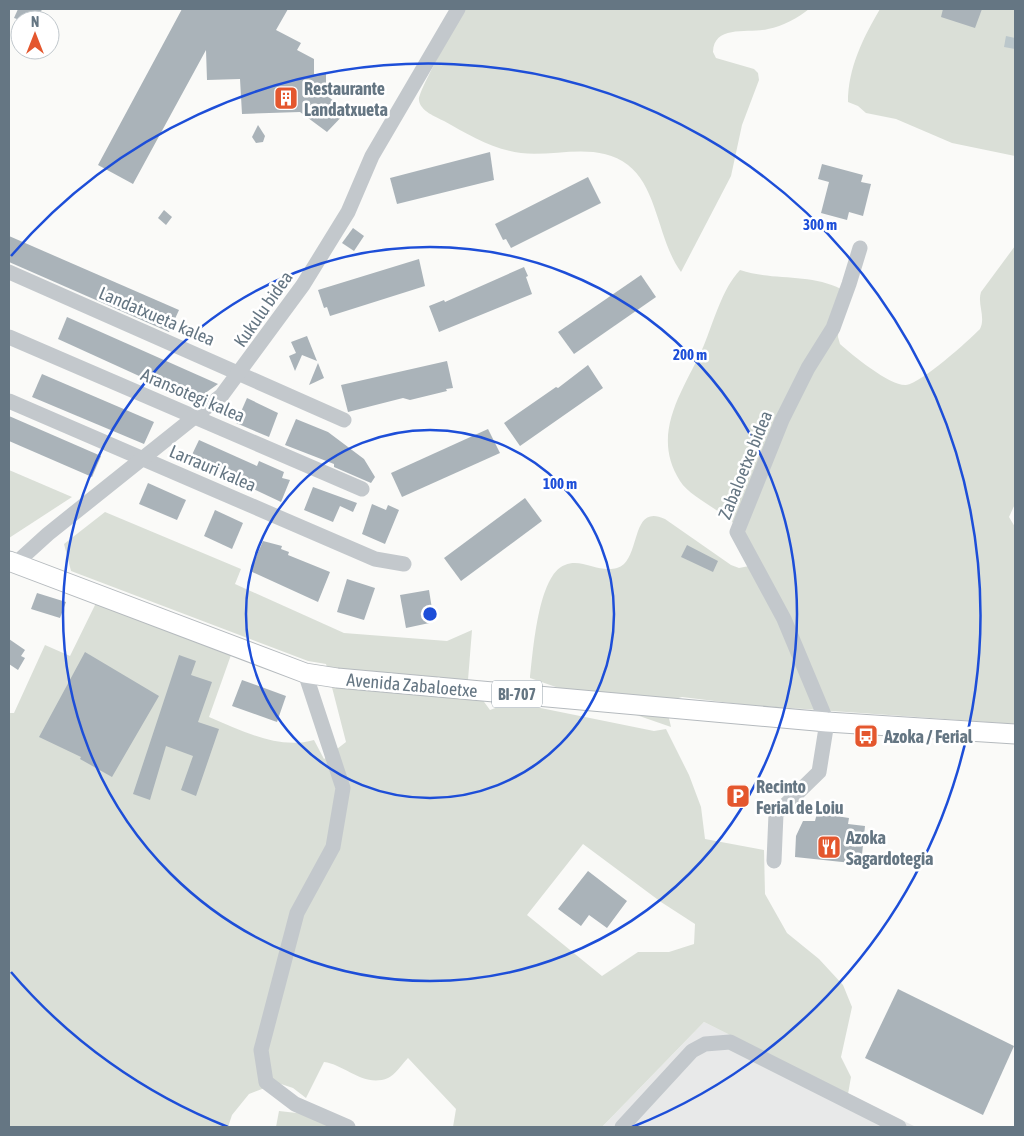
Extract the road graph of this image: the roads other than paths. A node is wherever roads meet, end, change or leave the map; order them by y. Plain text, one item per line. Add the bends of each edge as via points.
1 (458, 9) edge
2 (860, 248) dead end
3 (9, 272) edge
4 (9, 336) edge
5 (240, 373) junction
6 (9, 402) edge
7 (195, 416) junction
8 (344, 420) dead end
9 (142, 458) junction
10 (362, 489) dead end
11 (13, 562) edge
12 (404, 564) dead end
13 (305, 673) junction
14 (827, 722) junction
15 (1015, 734) edge
16 (774, 861) dead end
17 (348, 1127) edge
18 (622, 1127) edge
19 (898, 1127) edge

1 - 5 street, Kukulu bidea via 372,156 348,212 303,286
2 - 14 street, Zabaloetxe bidea via 832,328 782,420 736,532 784,619
3 - 5 street, Landatxueta kalea
4 - 7 street, Aransotegi kalea
5 - 7 street, Kukulu bidea via 222,395
5 - 8 street, Landatxueta kalea
6 - 9 street, Larrauri kalea
7 - 9 street, Kukulu bidea
7 - 10 street, Aransotegi kalea
9 - 11 street, Kukulu bidea
9 - 12 street, Larrauri kalea via 375,559
11 - 13 main road, Avenida Zabaloetxe / BI-707
13 - 14 main road, Avenida Zabaloetxe / BI-707
13 - 17 street via 343,788 333,847 298,913 260,1050 266,1082 295,1104
14 - 15 main road, Avenida Zabaloetxe / BI-707
14 - 16 street via 819,772 776,814
18 - 19 street via 692,1052 705,1044 730,1042

